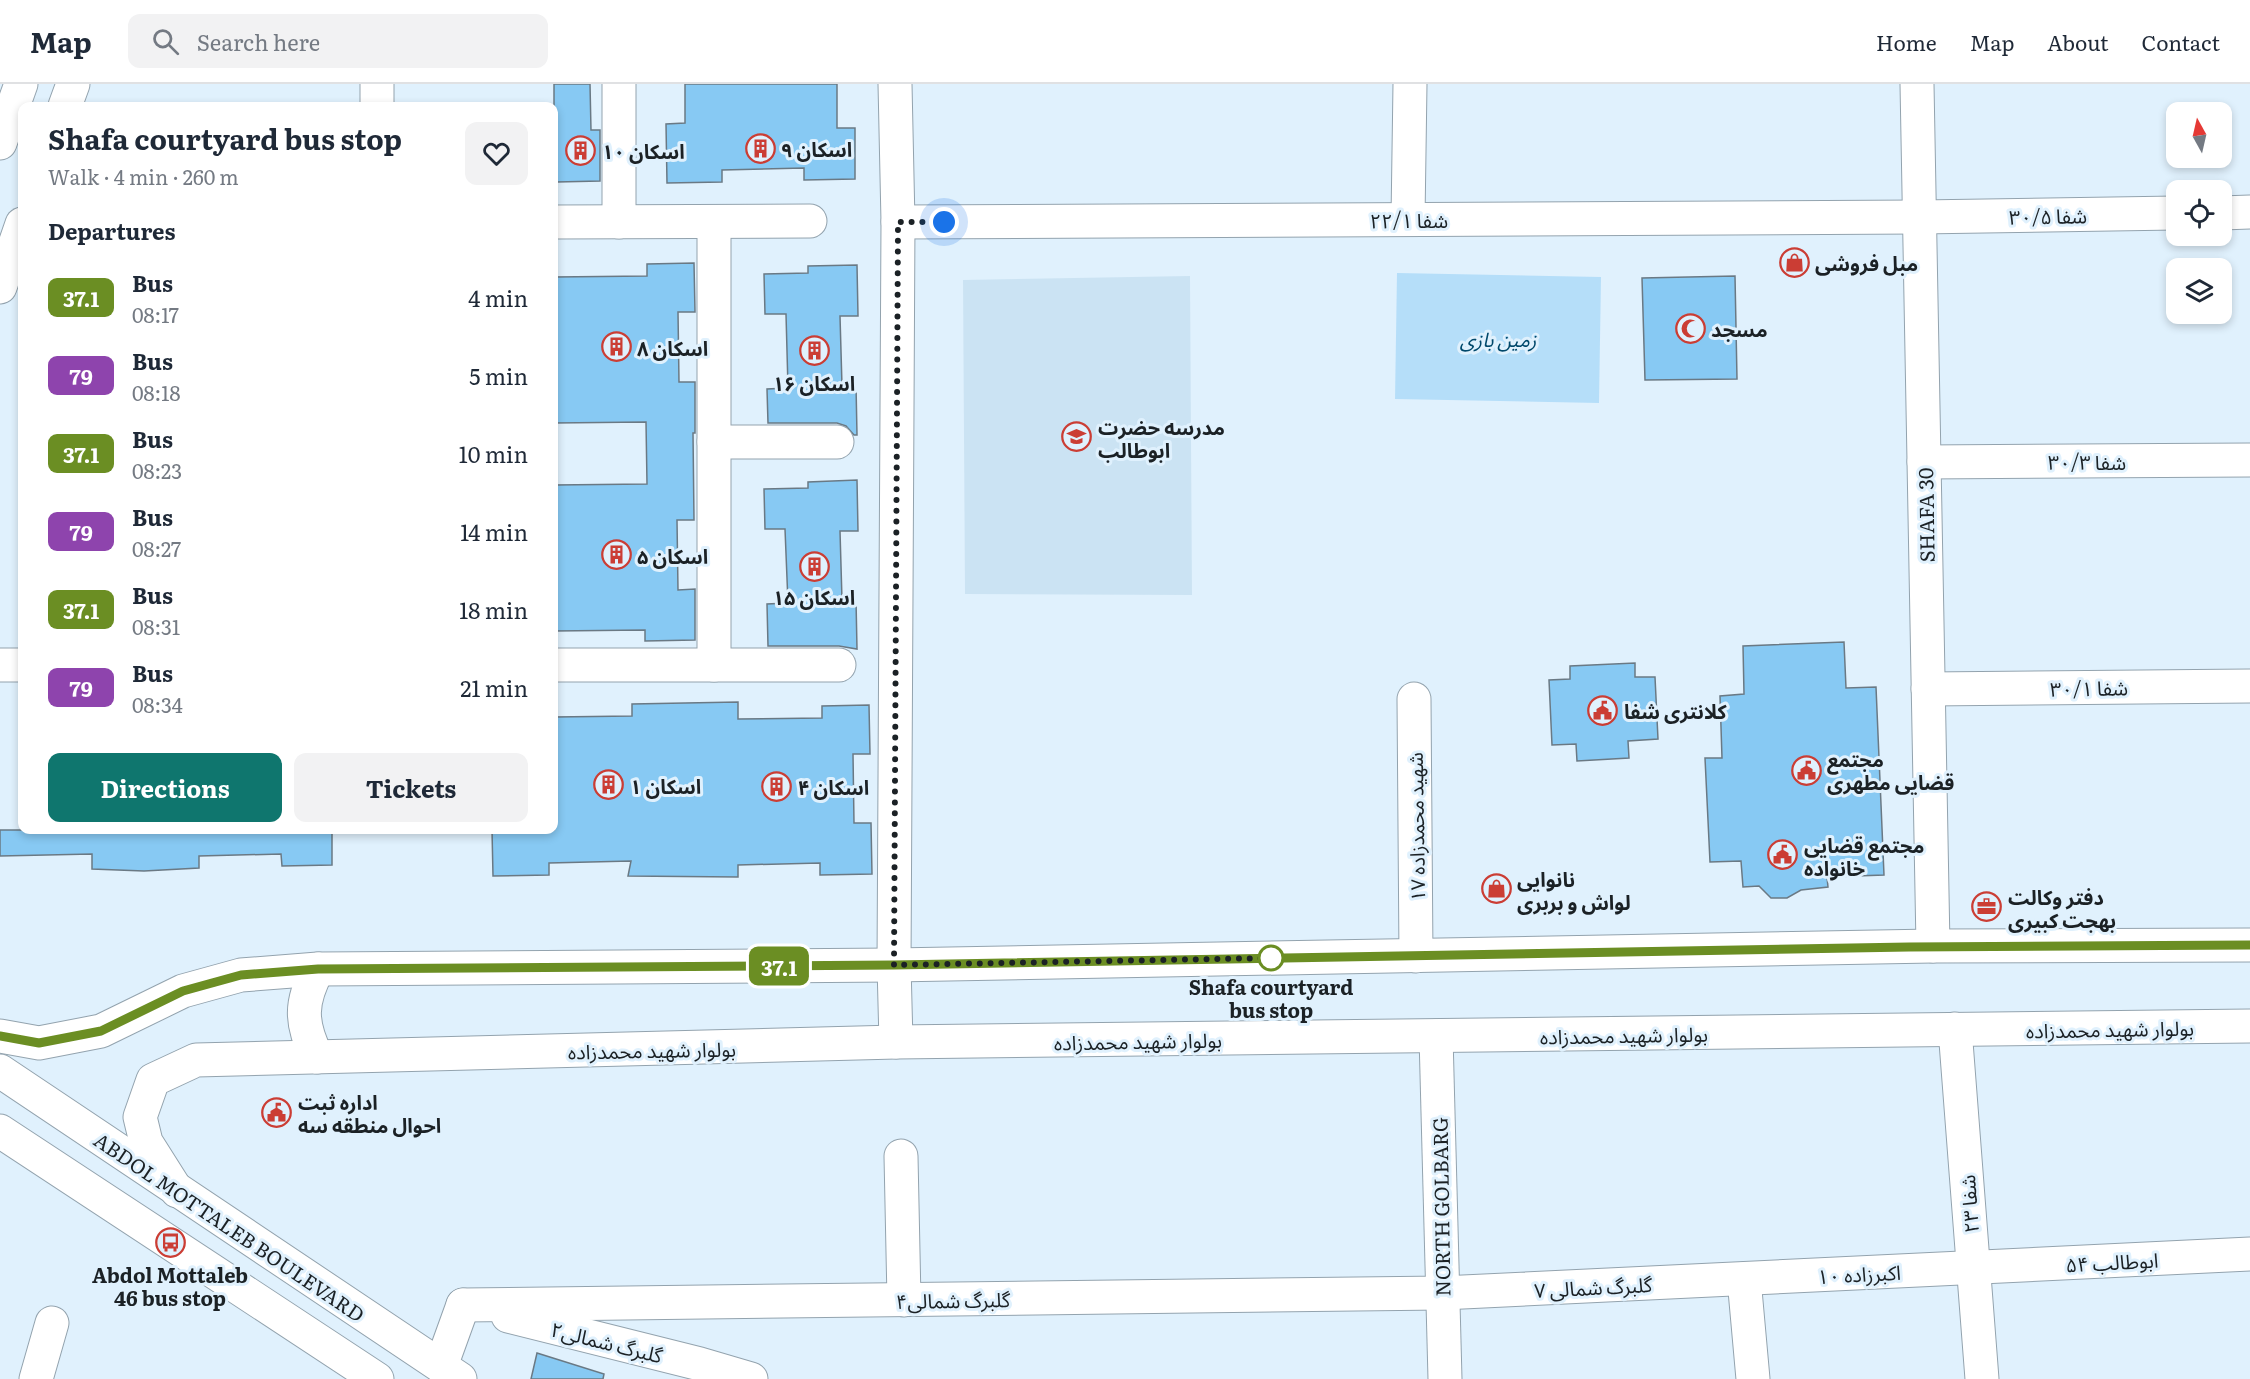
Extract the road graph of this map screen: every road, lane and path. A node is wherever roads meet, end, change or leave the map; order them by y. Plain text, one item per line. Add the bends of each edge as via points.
1 (21, 84) edge
2 (73, 84) edge
3 (377, 84) edge
4 (619, 84) edge
5 (895, 84) edge
6 (1410, 84) edge
7 (1917, 84) edge
8 (66, 102) edge
9 (377, 102) edge
10 (0, 143) edge
11 (2250, 212) edge
12 (2166, 213) edge
13 (2232, 213) edge
14 (1920, 217) junction
15 (1408, 219) junction
16 (810, 221) dead end
17 (558, 222) edge
18 (619, 222) junction
19 (714, 222) junction
20 (898, 222) junction
21 (18, 235) edge
22 (0, 287) edge
23 (714, 442) junction
24 (837, 442) dead end
25 (2250, 460) edge
26 (1924, 462) junction
27 (0, 665) edge
28 (18, 665) edge
29 (558, 665) edge
30 (714, 665) junction
31 (839, 665) dead end
32 (2250, 686) edge
33 (1928, 689) junction
34 (1414, 699) dead end
35 (2250, 945) edge
36 (1933, 946) junction
37 (1416, 956) junction
38 (894, 965) junction
39 (318, 969) junction
40 (2250, 1026) edge
41 (1955, 1029) junction
42 (0, 1036) edge
43 (1436, 1036) junction
44 (896, 1042) junction
45 (317, 1057) junction
46 (0, 1071) edge
47 (0, 1131) edge
48 (901, 1156) dead end
49 (177, 1191) junction
50 (2250, 1254) edge
51 (1973, 1268) junction
52 (1744, 1279) junction
53 (1442, 1293) junction
54 (904, 1300) junction
55 (464, 1305) junction
56 (52, 1323) dead end
57 (698, 1371) edge
58 (451, 1372) edge
59 (36, 1379) edge
60 (377, 1379) edge
61 (751, 1379) edge
62 (1445, 1379) edge
63 (1753, 1379) edge
64 (1982, 1379) edge

1 - 10 street
2 - 8 street
3 - 9 street
4 - 18 street
5 - 20 street
6 - 15 street
7 - 14 street, SHAFA 30
11 - 13 street
12 - 14 street, ۳۰/۵ شفا
14 - 15 street, ۲۲/۱ شفا
14 - 26 street, SHAFA 30
15 - 20 street, ۲۲/۱ شفا
16 - 19 street
17 - 18 street
18 - 19 street
19 - 23 street
20 - 38 street
21 - 22 street
23 - 24 street
23 - 30 street
25 - 26 street, ۳۰/۳ شفا
26 - 33 street, SHAFA 30
27 - 28 street
29 - 30 street
30 - 31 street
32 - 33 street, شفا ۳۰/۱
33 - 36 street, SHAFA 30
34 - 37 street, شهید محمدزاده ۱۷
35 - 36 street
36 - 37 street
37 - 38 street
38 - 39 street
38 - 44 street
39 - 42 street via 241,975 183,991 101,1031 39,1043
39 - 45 street via 304,1003 304,1022
40 - 41 street, بولوار شهید محمدزاده
41 - 43 street, بولوار شهید محمدزاده
41 - 51 street, شفا ۲۳
43 - 44 street, بولوار شهید محمدزاده
43 - 53 street, NORTH GOLBARG
44 - 45 street, بولوار شهید محمدزاده
45 - 49 street, بولوار شهید محمدزاده via 196,1060 153,1080 141,1117 144,1134
46 - 49 street, ABDOL MOTTALEB BOULEVARD
47 - 60 street
48 - 54 street
49 - 58 street, ABDOL MOTTALEB BOULEVARD
50 - 51 street, ابوطالب ۵۴
51 - 52 street, اکبرزاده ۱۰
51 - 64 street, شفا ۲۳
52 - 53 street, گلبرگ شمالی ۷
52 - 63 street
53 - 54 street, گلبرگ شمالی۴
53 - 62 street, NORTH GOLBARG
54 - 55 street, گلبرگ شمالی۴
55 - 57 street, گلبرگ شمالی۲
55 - 58 street
56 - 59 street
57 - 61 street, گلبرگ شمالی۲

